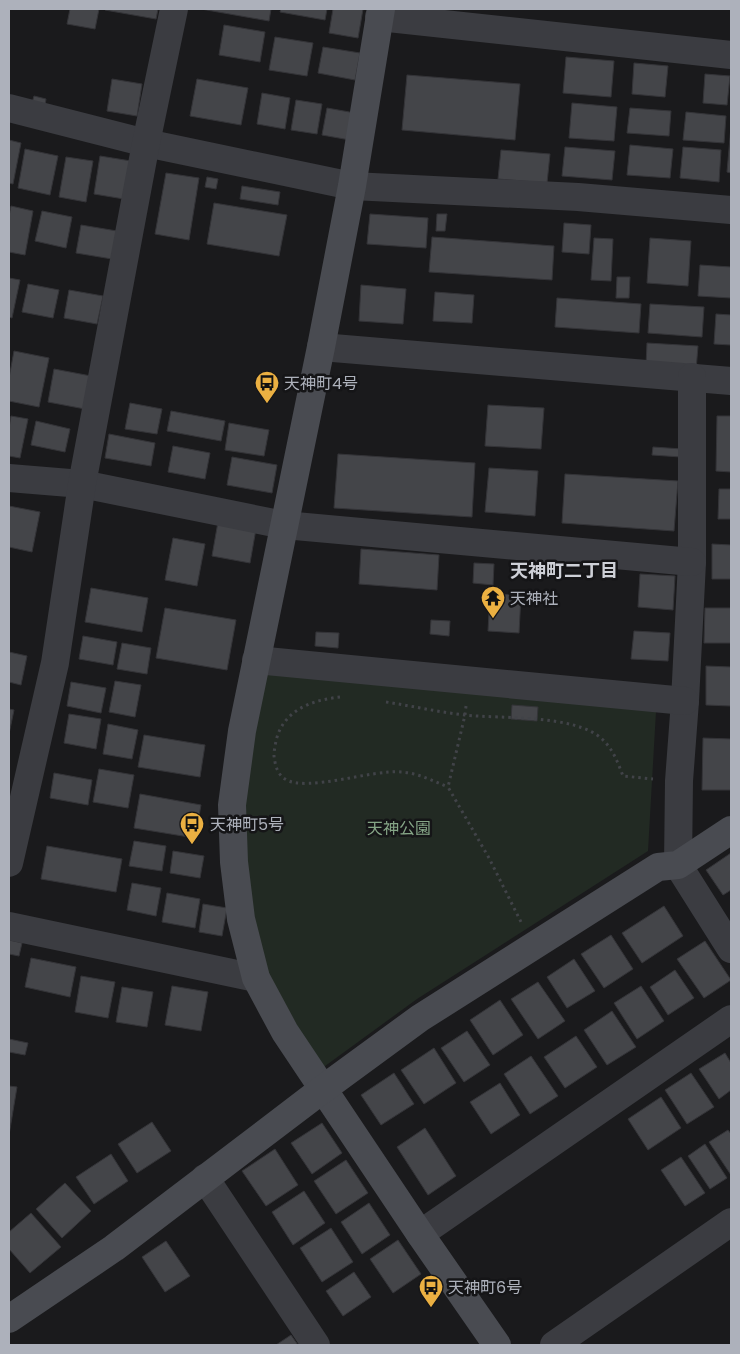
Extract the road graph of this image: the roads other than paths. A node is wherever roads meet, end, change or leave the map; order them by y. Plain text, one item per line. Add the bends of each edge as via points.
1 (174, 9) edge
2 (380, 13) edge
3 (731, 55) edge
4 (9, 108) edge
5 (146, 143) junction
6 (352, 186) junction
7 (731, 210) edge
8 (321, 348) junction
9 (692, 377) junction
10 (731, 381) edge
11 (9, 478) edge
12 (82, 484) junction
13 (284, 525) junction
14 (692, 562) junction
15 (256, 660) junction
16 (685, 701) junction
17 (731, 830) edge
18 (9, 863) edge
19 (678, 865) junction
20 (9, 926) edge
21 (731, 949) edge
22 (256, 978) junction
23 (731, 1019) edge
24 (323, 1089) junction
25 (205, 1178) junction
26 (731, 1222) edge
27 (420, 1234) junction
28 (9, 1319) edge
29 (316, 1345) edge
30 (497, 1345) edge
31 (554, 1345) edge

1 - 5 street
2 - 3 street via 526,34
2 - 6 street
4 - 5 street
5 - 6 street
5 - 12 street
6 - 7 street via 578,197
6 - 8 street
8 - 9 street
8 - 13 street
9 - 10 street
9 - 14 street
11 - 12 street
12 - 13 street
12 - 18 street via 55,663
13 - 14 street
13 - 15 street
14 - 16 street
15 - 16 street
15 - 22 street via 232,806 241,919
16 - 19 street via 678,781
17 - 19 street
19 - 21 street
19 - 24 street via 658,866 420,1018
20 - 22 street
22 - 24 street via 285,1032
23 - 27 street
24 - 25 street
24 - 27 street
25 - 28 street via 114,1248
25 - 29 street
26 - 31 street
27 - 30 street

